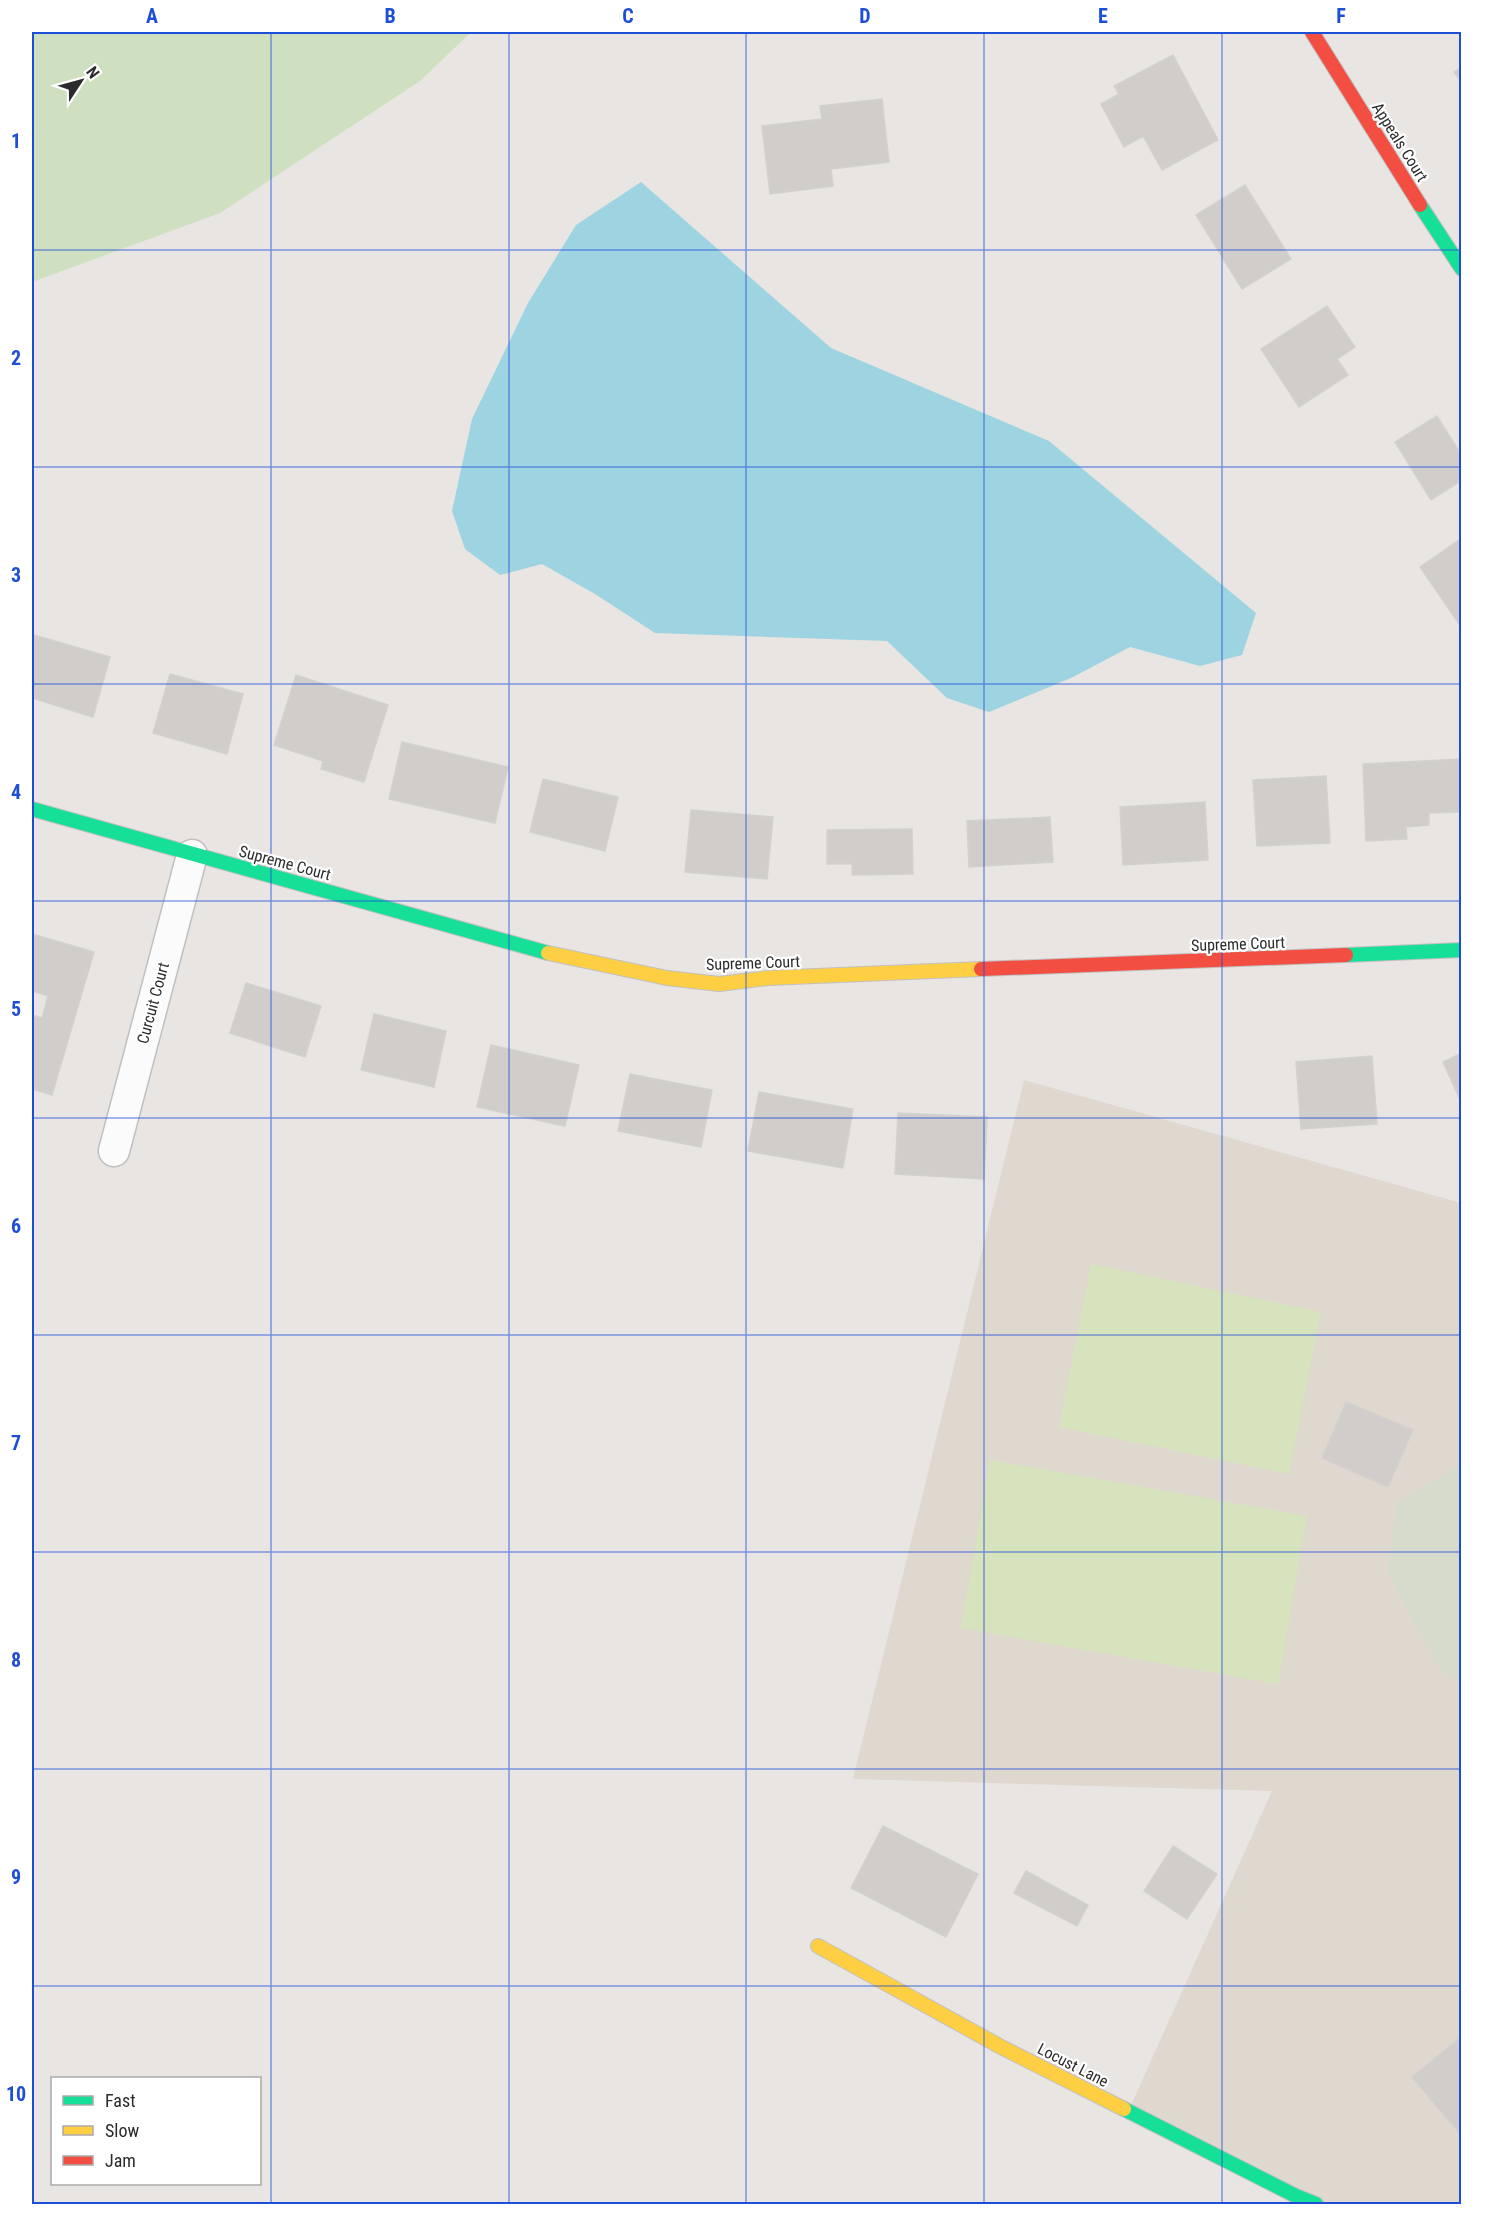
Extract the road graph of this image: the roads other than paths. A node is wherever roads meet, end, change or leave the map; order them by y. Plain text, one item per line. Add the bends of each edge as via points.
1 (1312, 32) edge
2 (1461, 269) edge
3 (32, 809) edge
4 (192, 855) junction
5 (1461, 950) edge
6 (114, 1151) dead end
7 (818, 1946) dead end
8 (1316, 2205) edge

1 - 2 street, Appeals Court
3 - 4 street, Supreme Court
4 - 5 street, Supreme Court via 555,955 667,978 719,984 768,978
4 - 6 street, Curcuit Court
7 - 8 street, Locust Lane via 1003,2048

